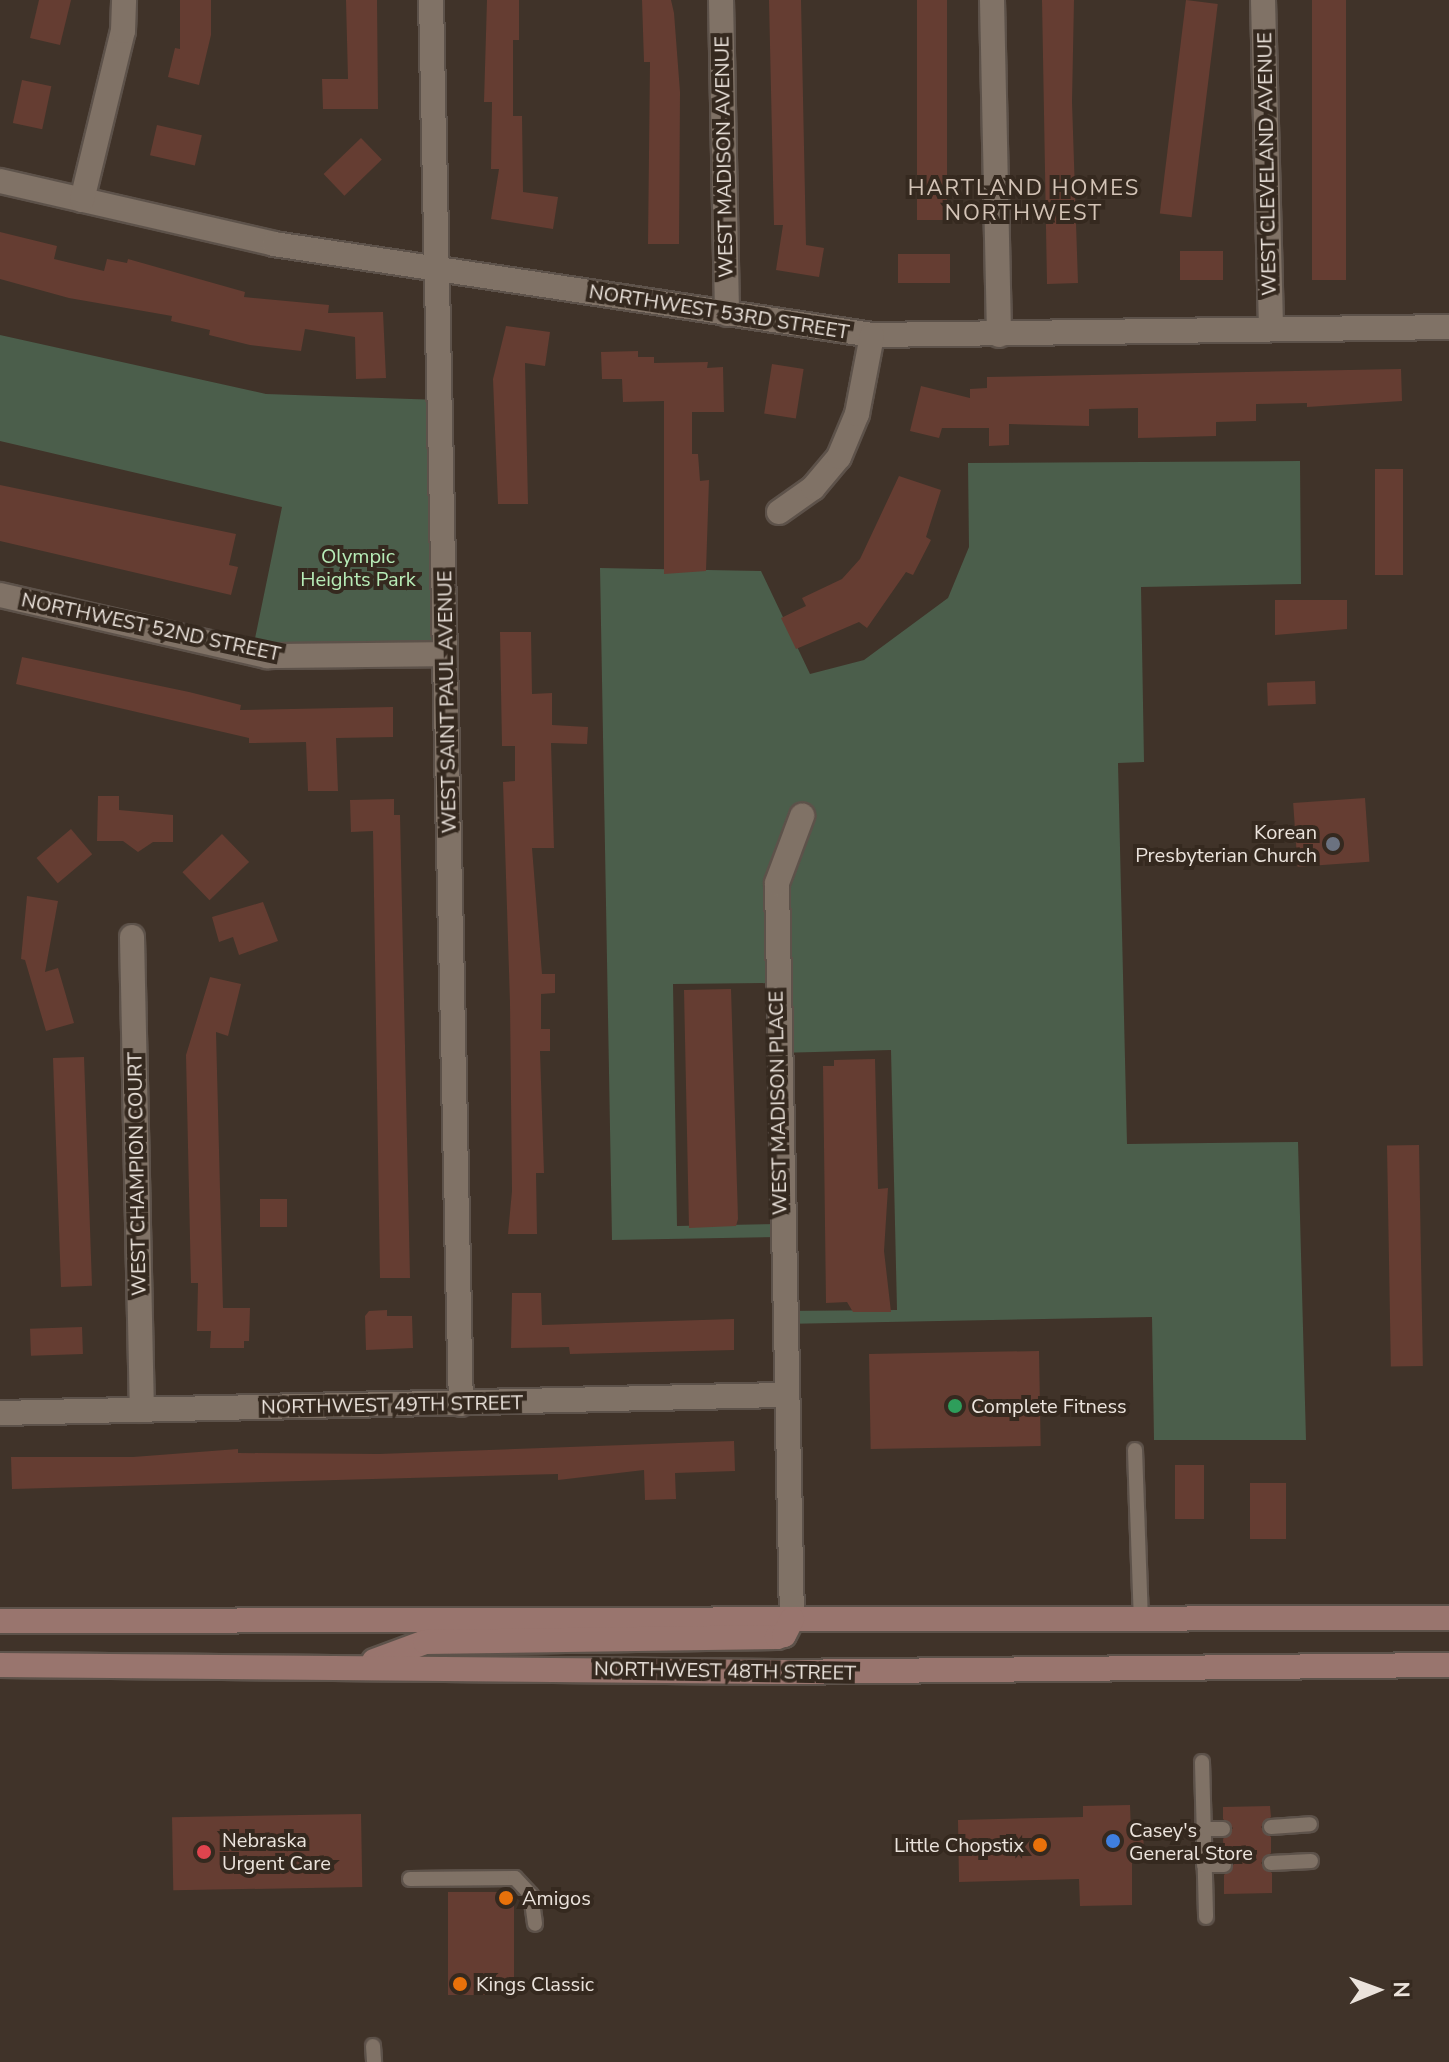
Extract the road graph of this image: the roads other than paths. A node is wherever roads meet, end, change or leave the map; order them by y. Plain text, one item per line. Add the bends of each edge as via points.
1 (124, 0) edge
2 (431, 0) edge
3 (721, 0) edge
4 (992, 0) edge
5 (1263, 0) edge
6 (0, 181) edge
7 (82, 200) junction
8 (438, 271) junction
9 (727, 314) junction
10 (1449, 327) edge
11 (1271, 328) junction
12 (872, 335) junction
13 (999, 335) junction
14 (779, 512) dead end
15 (0, 595) edge
16 (445, 654) junction
17 (802, 816) dead end
18 (132, 937) dead end
19 (784, 1395) junction
20 (461, 1404) junction
21 (142, 1410) junction
22 (0, 1413) edge
23 (1135, 1450) dead end
24 (1141, 1618) junction
25 (1449, 1618) edge
26 (792, 1619) junction
27 (0, 1621) edge
28 (0, 1665) edge
29 (364, 1665) junction
30 (1449, 1665) edge
31 (1202, 1762) dead end
32 (1310, 1824) dead end
33 (1271, 1827) dead end
34 (1203, 1829) junction
35 (1223, 1829) dead end
36 (1311, 1861) dead end
37 (1271, 1863) dead end
38 (1204, 1865) junction
39 (1224, 1865) dead end
40 (410, 1879) dead end
41 (1206, 1917) dead end
42 (535, 1924) dead end
43 (373, 2046) dead end
44 (374, 2062) edge

1 - 7 street via 123,31
2 - 8 street, WEST SAINT PAUL AVENUE
3 - 9 street, WEST MADISON AVENUE
4 - 13 street
5 - 11 street, WEST CLEVELAND AVENUE
6 - 7 street, NORTHWEST 53RD STREET
7 - 8 street, NORTHWEST 53RD STREET via 274,244
8 - 9 street, NORTHWEST 53RD STREET
8 - 16 street, WEST SAINT PAUL AVENUE
9 - 12 street, NORTHWEST 53RD STREET
10 - 11 street, NORTHWEST 53RD STREET
11 - 13 street, NORTHWEST 53RD STREET
12 - 13 street, NORTHWEST 53RD STREET
12 - 14 street via 857,414 839,457 813,488
15 - 16 street, NORTHWEST 52ND STREET via 267,656
16 - 20 street, WEST SAINT PAUL AVENUE
17 - 19 street, WEST MADISON PLACE via 777,883
18 - 21 street, WEST CHAMPION COURT
19 - 20 street, NORTHWEST 49TH STREET
19 - 26 street
20 - 21 street, NORTHWEST 49TH STREET
21 - 22 street, NORTHWEST 49TH STREET
23 - 24 lane
24 - 25 main road
24 - 26 main road
26 - 27 main road
26 - 29 main road via 784,1635 777,1637 425,1642
28 - 29 main road, NORTHWEST 48TH STREET
29 - 30 main road, NORTHWEST 48TH STREET via 776,1672
31 - 34 lane
32 - 33 lane
34 - 35 lane
34 - 38 lane
36 - 37 lane
38 - 39 lane
38 - 41 lane
40 - 42 lane via 515,1878 531,1895
43 - 44 lane

